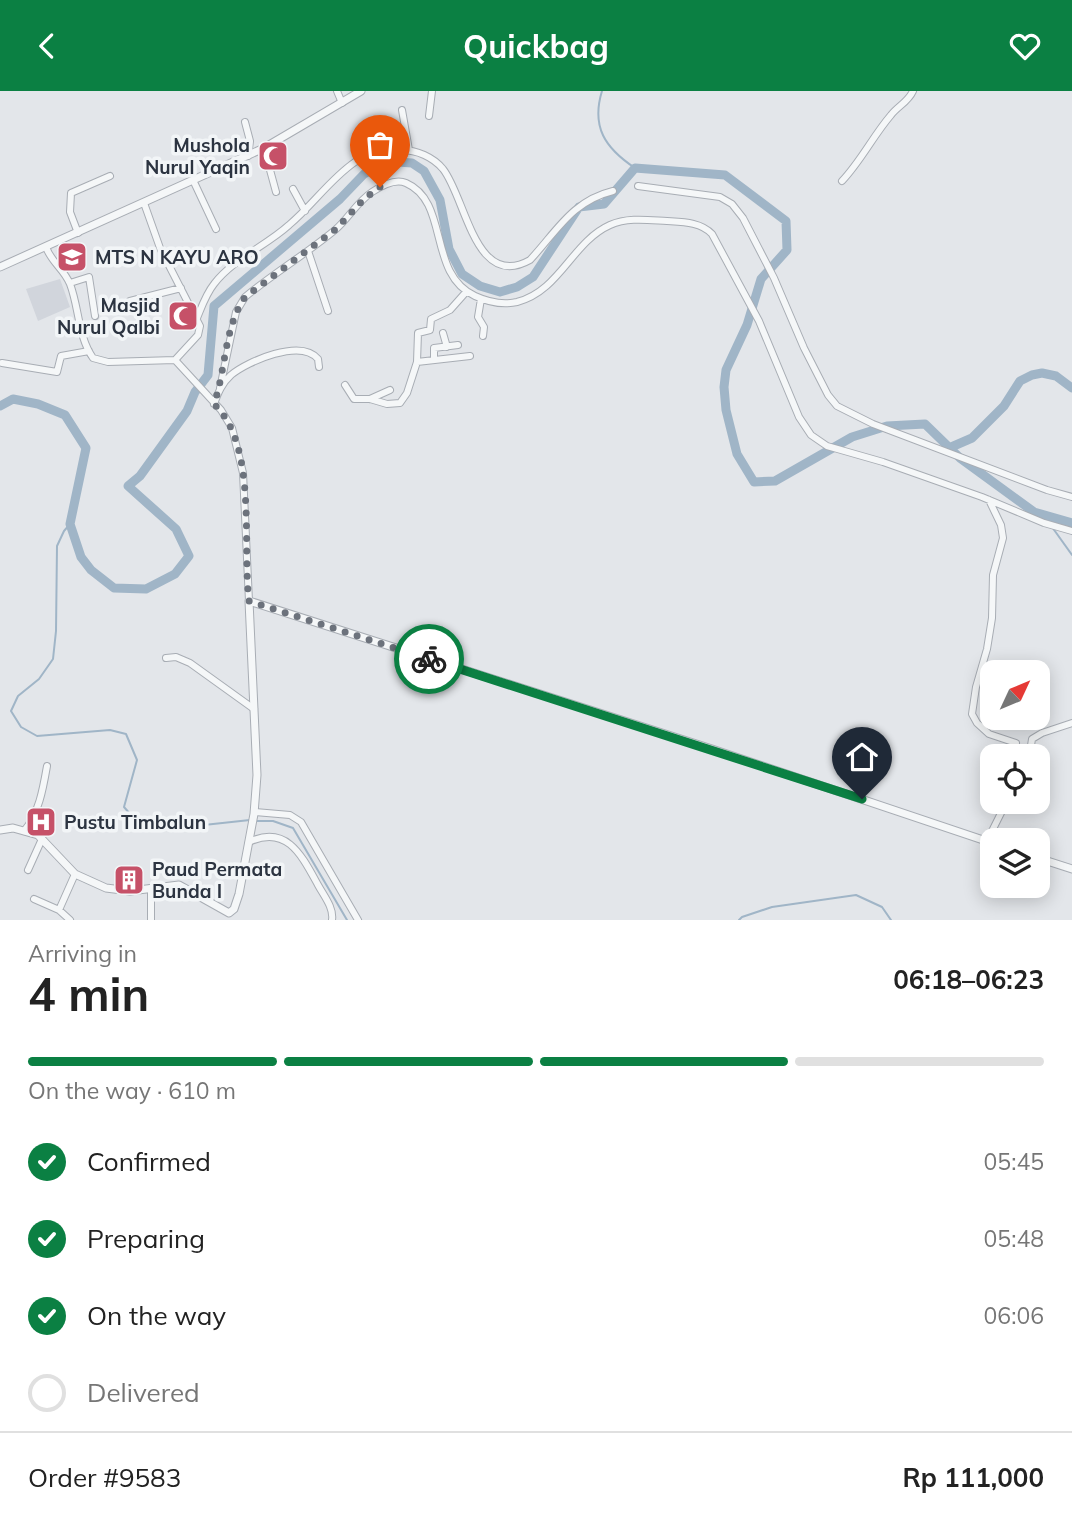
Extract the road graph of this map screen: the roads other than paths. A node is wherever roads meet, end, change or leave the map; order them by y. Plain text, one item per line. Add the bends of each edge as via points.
1 (337, 91) edge
2 (361, 91) edge
3 (432, 91) edge
4 (913, 91) edge
5 (342, 103) junction
6 (402, 110) dead end
7 (429, 116) dead end
8 (245, 122) dead end
9 (377, 128) dead end
10 (264, 148) junction
11 (408, 149) junction
12 (379, 152) junction
13 (248, 156) junction
14 (110, 176) dead end
15 (193, 180) junction
16 (842, 181) dead end
17 (638, 186) dead end
18 (293, 188) dead end
19 (613, 191) dead end
20 (276, 192) dead end
21 (144, 204) junction
22 (305, 211) junction
23 (216, 229) dead end
24 (78, 233) junction
25 (46, 247) junction
26 (307, 251) junction
27 (0, 267) edge
28 (97, 273) dead end
29 (89, 277) junction
30 (70, 283) junction
31 (181, 288) junction
32 (466, 292) junction
33 (130, 301) dead end
34 (480, 303) junction
35 (328, 311) dead end
36 (95, 316) dead end
37 (197, 318) junction
38 (443, 333) dead end
39 (483, 335) dead end
40 (458, 345) dead end
41 (447, 347) junction
42 (89, 351) junction
43 (470, 356) dead end
44 (434, 360) junction
45 (175, 361) junction
46 (2, 362) dead end
47 (417, 362) junction
48 (318, 367) dead end
49 (345, 385) dead end
50 (220, 388) junction
51 (390, 390) dead end
52 (370, 399) junction
53 (212, 402) junction
54 (1072, 497) edge
55 (989, 500) junction
56 (1072, 531) edge
57 (249, 601) junction
58 (166, 658) dead end
59 (254, 709) junction
60 (1072, 723) edge
61 (1016, 744) edge
62 (1031, 744) edge
63 (47, 766) dead end
64 (254, 813) junction
65 (33, 821) junction
66 (0, 830) edge
67 (24, 831) junction
68 (40, 837) junction
69 (980, 839) edge
70 (249, 841) junction
71 (1050, 861) edge
72 (1072, 869) edge
73 (28, 870) dead end
74 (75, 874) junction
75 (151, 888) junction
76 (34, 899) dead end
77 (59, 910) junction
78 (229, 913) junction
79 (70, 920) edge
80 (151, 920) edge
81 (223, 920) edge
82 (332, 920) edge
83 (358, 920) edge

1 - 5 street
2 - 5 street
3 - 7 street
4 - 16 street
5 - 10 street
6 - 11 street
8 - 13 street
9 - 12 street
10 - 13 street
10 - 20 street
11 - 12 street
11 - 19 street via 426,155 443,169 484,253 496,264 512,266 530,260 576,207
12 - 22 street via 354,163
13 - 15 street
14 - 24 street via 71,193 70,212
15 - 21 street
15 - 23 street
17 - 54 street via 727,200 743,218 828,395 842,410
18 - 22 street
21 - 24 street
21 - 31 street
22 - 37 street via 215,282
24 - 25 street
25 - 27 street
25 - 30 street
26 - 32 street via 372,192 399,181 417,190 432,215 450,275
26 - 35 street
26 - 50 street via 240,305
28 - 29 street
29 - 30 street
29 - 36 street
30 - 42 street
31 - 33 street
31 - 37 street
32 - 34 street
32 - 47 street via 450,310 431,319 430,330 418,333
34 - 39 street
34 - 55 street via 514,303 547,287 609,225 635,219 699,225 712,234 759,321 802,424 811,435 827,446
37 - 45 street via 198,335
38 - 41 street
40 - 41 street
41 - 44 street via 433,349
42 - 45 street via 101,362
42 - 46 street via 61,356 57,372
43 - 44 street
44 - 47 street
45 - 53 street
47 - 52 street via 402,401 387,404
48 - 50 street via 318,359 310,352 291,350 247,365
49 - 52 street via 354,398
50 - 53 street
51 - 52 street
53 - 57 street via 232,428 243,473
55 - 56 street
55 - 61 street via 1003,538 972,714 989,734
57 - 59 street
57 - 69 street
58 - 59 street via 190,663
59 - 64 street
60 - 62 street via 1042,733
63 - 65 street
64 - 70 street
64 - 83 street via 290,815 301,822
65 - 67 street
65 - 68 street
66 - 67 street
67 - 68 street
68 - 73 street
68 - 74 street
70 - 78 street via 239,894
70 - 82 street via 274,836 294,848 331,909
71 - 72 street
74 - 75 street via 112,890
74 - 77 street
75 - 78 street via 179,885
75 - 80 street
76 - 77 street
77 - 79 street
78 - 81 street

